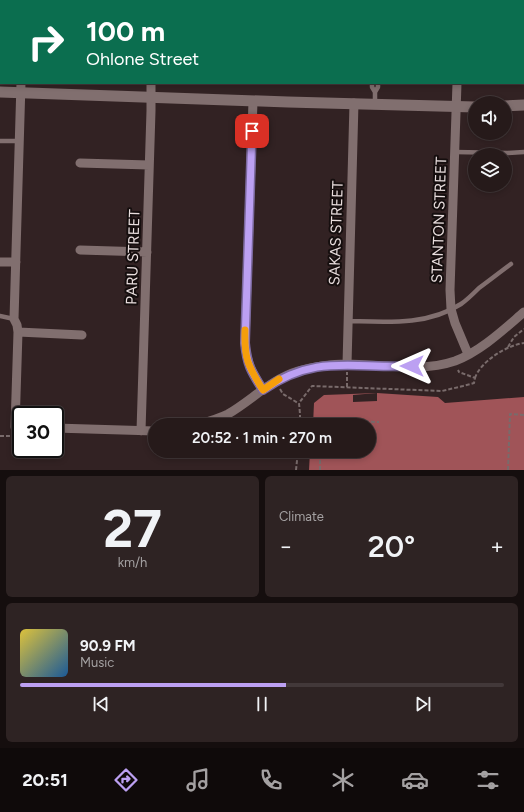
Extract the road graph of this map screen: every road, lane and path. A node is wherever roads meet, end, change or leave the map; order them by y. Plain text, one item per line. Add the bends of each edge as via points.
1 (151, 84) edge
2 (372, 84) edge
3 (378, 84) edge
4 (457, 84) edge
5 (21, 88) edge
6 (0, 92) edge
7 (375, 92) junction
8 (151, 97) junction
9 (253, 101) junction
10 (354, 103) junction
11 (375, 104) junction
12 (524, 105) edge
13 (512, 106) edge
14 (456, 107) junction
15 (468, 107) edge
16 (0, 141) edge
17 (19, 142) junction
18 (455, 152) junction
19 (524, 152) edge
20 (80, 163) dead end
21 (149, 166) junction
22 (80, 250) dead end
23 (147, 252) junction
24 (0, 262) edge
25 (16, 262) junction
26 (511, 264) dead end
27 (451, 309) junction
28 (524, 312) edge
29 (0, 316) edge
30 (14, 318) junction
31 (348, 321) junction
32 (524, 329) edge
33 (18, 332) junction
34 (82, 335) dead end
35 (524, 343) edge
36 (508, 348) junction
37 (468, 354) junction
38 (457, 367) dead end
39 (347, 368) junction
40 (475, 378) junction
41 (347, 387) junction
42 (279, 388) dead end
43 (263, 390) junction
44 (299, 403) junction
45 (18, 406) edge
46 (524, 415) edge
47 (216, 418) edge
48 (300, 418) edge
49 (376, 422) edge
50 (379, 422) dead end
51 (64, 428) edge
52 (141, 431) junction
53 (148, 431) edge
54 (297, 458) edge
55 (320, 458) edge
56 (296, 470) edge
57 (320, 470) edge
58 (508, 470) edge

1 - 8 street, PARU STREET
2 - 7 lane
3 - 7 lane
4 - 14 street, STANTON STREET
5 - 6 street
5 - 8 street
5 - 17 street
7 - 11 lane
8 - 9 street
8 - 21 street, PARU STREET
9 - 10 street
9 - 43 street via 245,343 249,368
10 - 11 street
10 - 31 street, SAKAS STREET
11 - 14 street
12 - 13 street
14 - 15 street
14 - 18 street, STANTON STREET
16 - 17 lane
17 - 25 street
18 - 19 lane
18 - 27 street, STANTON STREET
20 - 21 street
21 - 23 street, PARU STREET
22 - 23 street
23 - 52 street, PARU STREET
24 - 25 street
25 - 30 street
26 - 27 lane
27 - 31 lane via 417,320
27 - 37 street, STANTON STREET
28 - 37 street via 490,341
29 - 30 lane
30 - 33 street
31 - 39 street, SAKAS STREET
32 - 36 path via 514,337
33 - 34 street
33 - 45 street
35 - 36 path
36 - 40 path via 493,357 477,372
37 - 39 street via 434,366
38 - 40 path via 459,372
39 - 41 path
39 - 43 street via 324,366 296,372
40 - 41 path via 474,383 442,390
41 - 44 path via 312,386
42 - 44 path via 283,394
43 - 47 street via 227,414
44 - 48 path
46 - 58 path via 510,414
49 - 50 path
51 - 52 street
52 - 53 street
54 - 56 path
55 - 57 path

